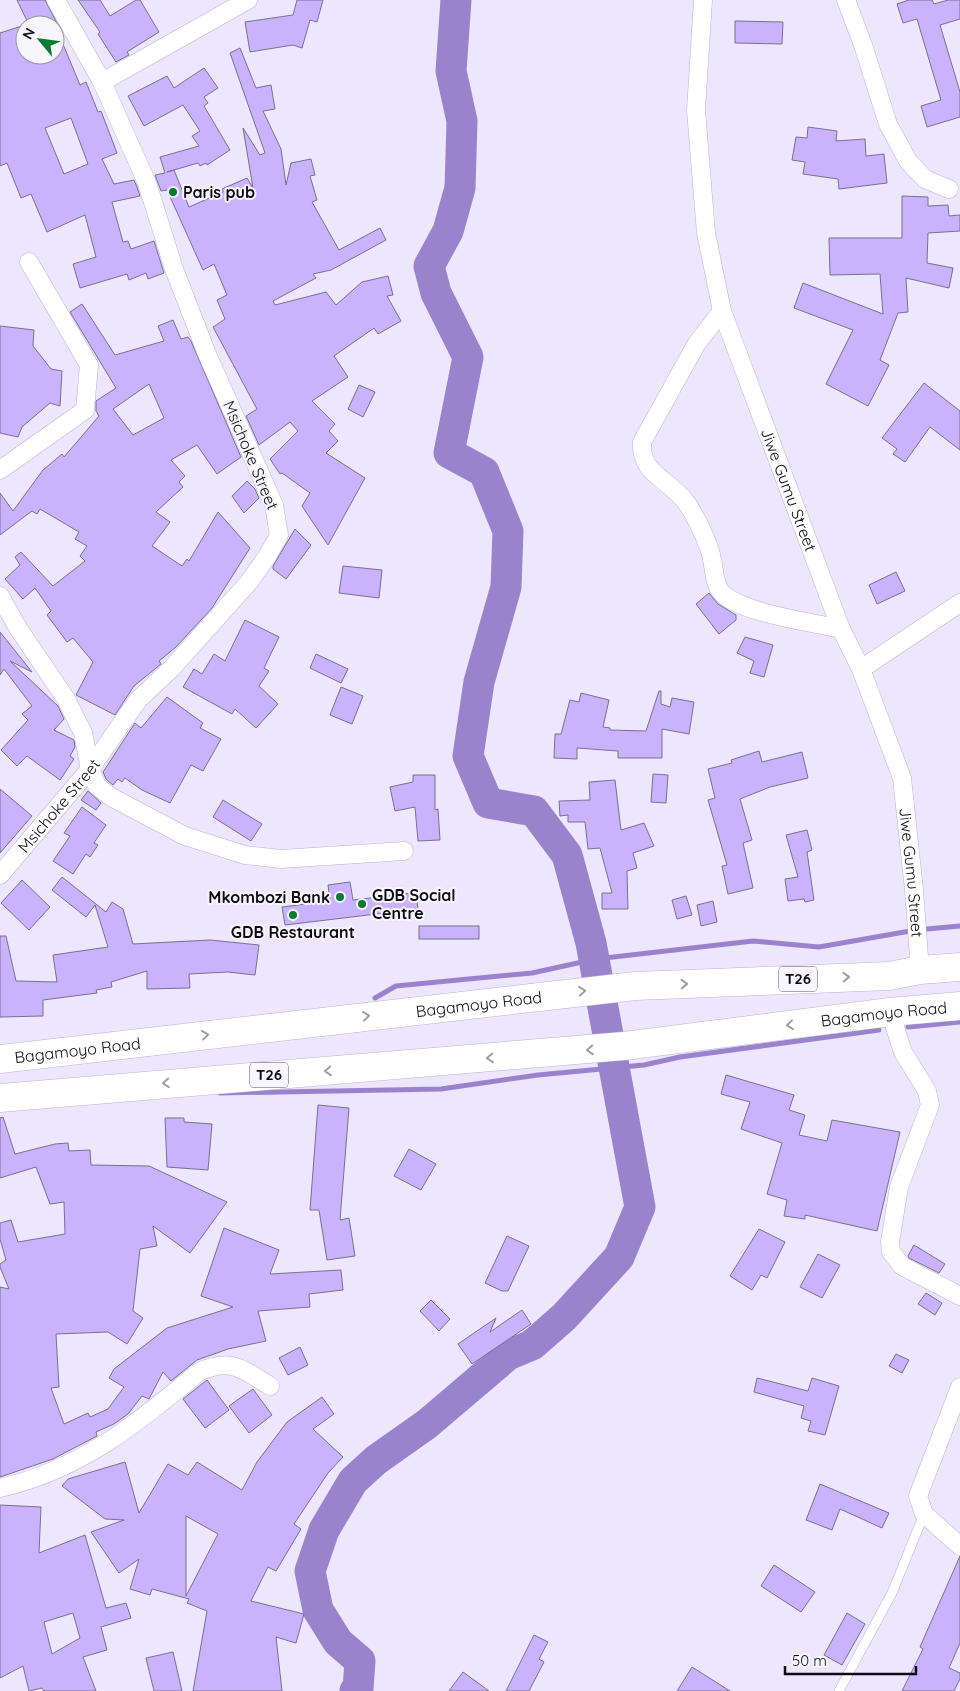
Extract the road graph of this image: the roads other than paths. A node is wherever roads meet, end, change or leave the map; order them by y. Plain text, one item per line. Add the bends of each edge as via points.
1 (56, 0) edge
2 (248, 0) edge
3 (703, 0) edge
4 (846, 0) edge
5 (102, 82) junction
6 (949, 189) dead end
7 (29, 262) dead end
8 (722, 311) junction
9 (0, 470) edge
10 (0, 596) edge
11 (960, 603) edge
12 (841, 629) junction
13 (861, 669) junction
14 (90, 769) junction
15 (404, 852) dead end
16 (0, 875) edge
17 (960, 967) edge
18 (920, 970) junction
19 (960, 1006) edge
20 (890, 1012) junction
21 (0, 1059) edge
22 (0, 1098) edge
23 (960, 1296) edge
24 (270, 1386) dead end
25 (960, 1388) edge
26 (0, 1488) edge
27 (924, 1514) junction
28 (960, 1546) edge
29 (839, 1691) edge

1 - 5 street, Msichoke Street
2 - 5 street
3 - 8 street, Jiwe Gumu Street via 696,110 706,233
4 - 6 street via 892,132 908,161 925,179
5 - 14 street, Msichoke Street via 147,182 174,269 207,354 274,505 279,535 248,582 171,669 138,700
7 - 9 street via 89,366 84,410
8 - 12 street, Jiwe Gumu Street
8 - 12 street via 697,343 664,402 642,442 642,456 649,468 688,506 710,550 722,594 769,613
10 - 14 street via 66,699 82,733
11 - 13 street
12 - 13 street, Jiwe Gumu Street
13 - 18 street, Jiwe Gumu Street via 902,778
14 - 15 street via 97,786 111,797 185,836 245,855 281,859
14 - 16 street, Msichoke Street
17 - 18 highway, Bagamoyo Road / T26
21 -> 18 highway, Bagamoyo Road / T26 via 635,986 889,976
19 - 20 highway, Bagamoyo Road / T26
20 -> 22 highway, Bagamoyo Road / T26 via 638,1045
20 - 23 street via 903,1052 927,1090 930,1105 899,1187 891,1252 902,1266
24 - 26 street via 235,1366 213,1365 199,1372 135,1424 94,1452 41,1477
25 - 27 street via 918,1496
27 - 28 street
27 - 29 lane via 892,1593

